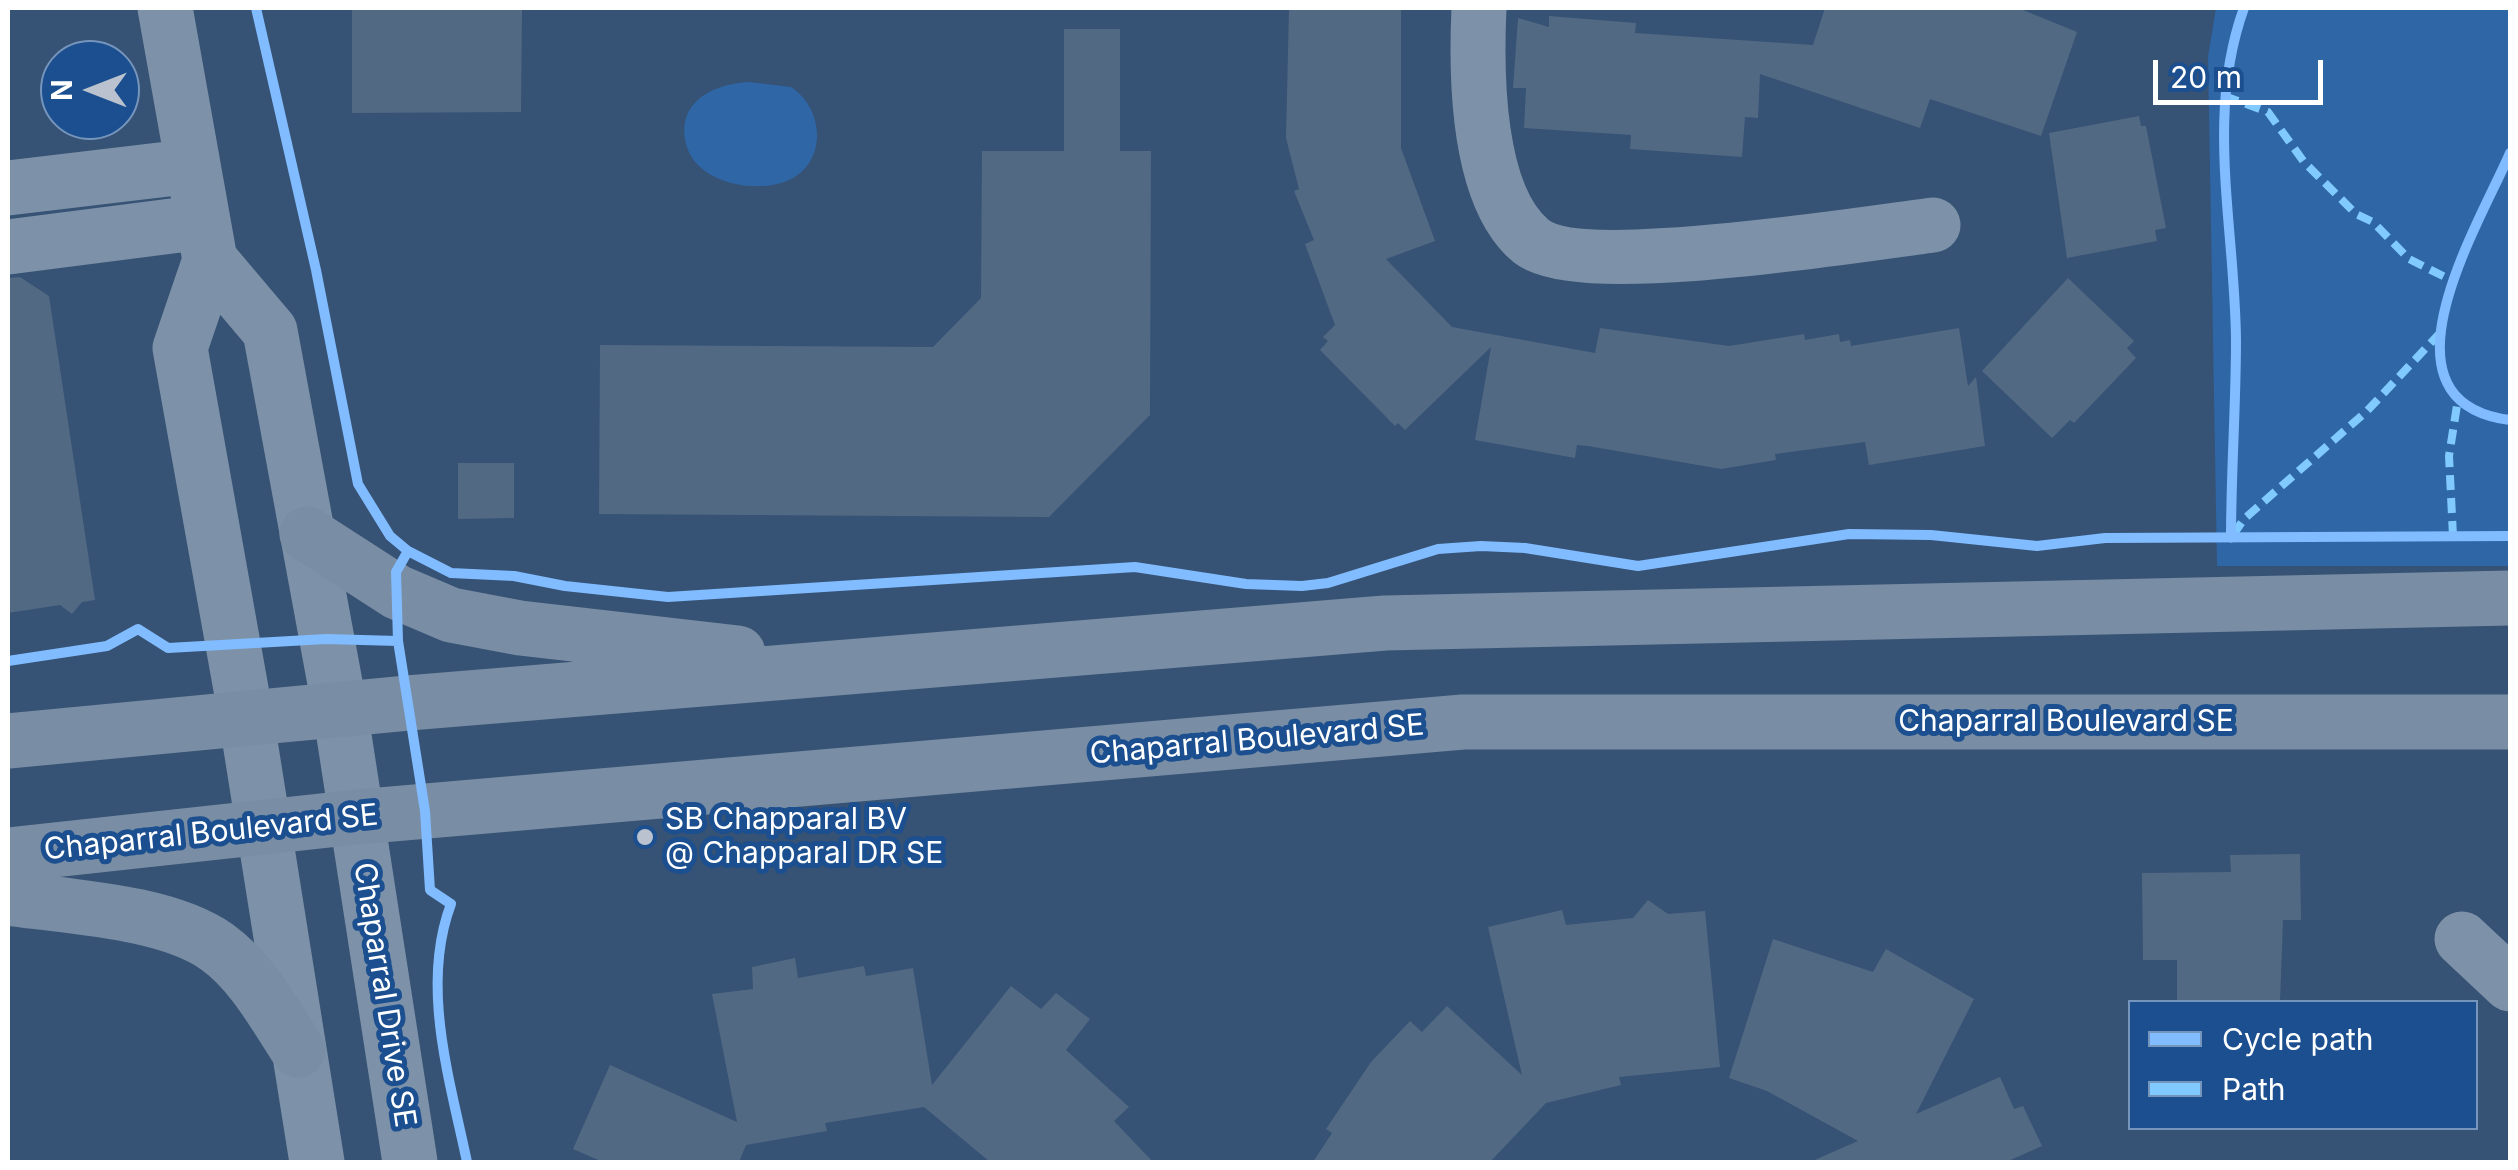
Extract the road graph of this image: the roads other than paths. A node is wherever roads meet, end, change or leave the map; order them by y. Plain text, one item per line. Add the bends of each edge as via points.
1 (165, 8) edge
2 (1478, 8) edge
3 (193, 166) junction
4 (8, 188) edge
5 (1933, 225) dead end
6 (206, 241) junction
7 (8, 247) edge
8 (306, 534) junction
9 (2510, 598) edge
10 (846, 667) junction
11 (340, 710) junction
12 (246, 717) junction
13 (2510, 722) edge
14 (8, 741) edge
15 (358, 817) junction
16 (265, 827) junction
17 (8, 855) edge
18 (8, 898) edge
19 (2462, 939) dead end
20 (2510, 984) edge
21 (298, 1050) junction
22 (316, 1162) edge
23 (410, 1162) edge

1 - 3 street
2 - 5 street via 1480,108 1496,184 1518,227 1540,247 1590,255 1689,253
3 - 4 street
3 - 6 street
6 - 7 street
6 - 8 street, Chaparral Drive SE via 270,330
6 - 12 street via 180,348
8 - 10 main road via 397,592 468,619
8 - 11 street, Chaparral Drive SE
9 - 10 main road via 1386,623
10 - 11 main road
11 - 12 main road
11 - 15 street, Chaparral Drive SE
12 - 14 main road
12 - 16 street
13 - 15 main road, Chaparral Boulevard SE via 1462,722
15 - 16 main road, Chaparral Boulevard SE
15 - 23 street, Chaparral Drive SE
16 - 17 main road, Chaparral Boulevard SE
16 - 21 street
18 - 21 main road via 152,922 204,939 246,975
19 - 20 street
21 - 22 street

